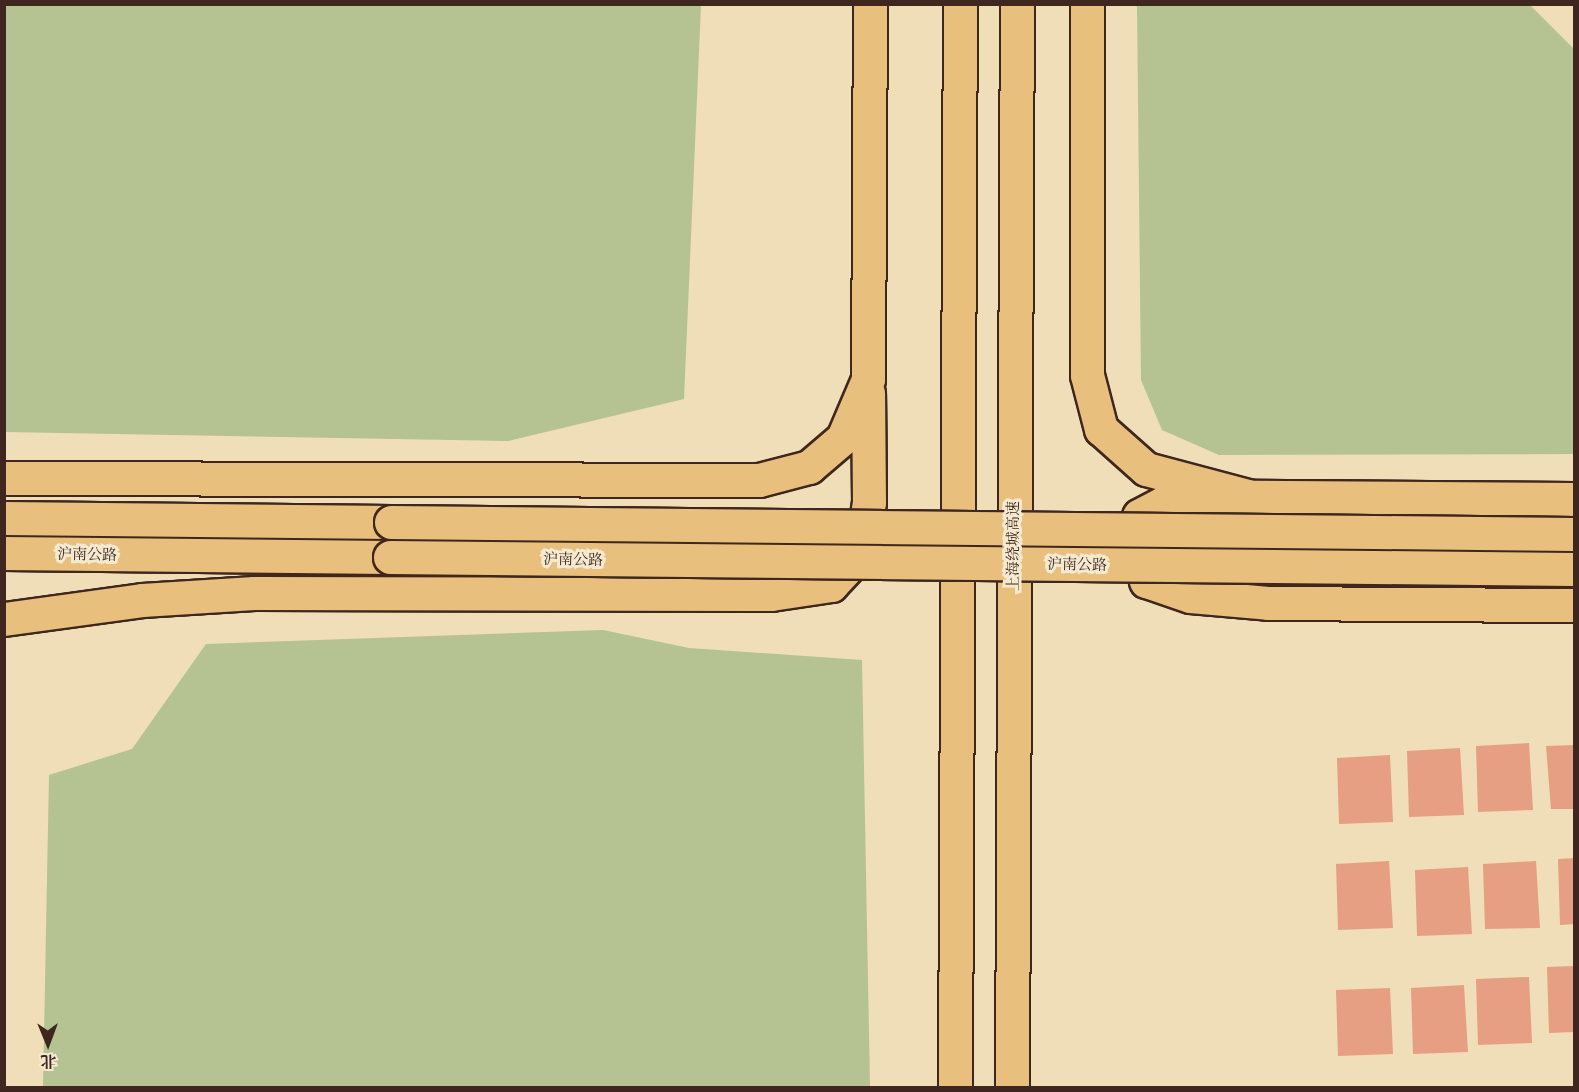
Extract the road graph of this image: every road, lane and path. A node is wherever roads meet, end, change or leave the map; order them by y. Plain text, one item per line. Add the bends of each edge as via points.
1 (870, 4) edge
2 (960, 4) edge
3 (1017, 4) edge
4 (1087, 4) edge
5 (868, 379) junction
6 (4, 478) edge
7 (1251, 497) junction
8 (1575, 499) edge
9 (4, 518) edge
10 (1574, 534) edge
11 (4, 554) edge
12 (1574, 569) edge
13 (1575, 605) edge
14 (4, 619) edge
15 (955, 1088) edge
16 (1012, 1088) edge

1 - 5 main road
2 - 15 main road
3 - 16 main road, 上海绕城高速
4 - 7 main road via 1087,375 1101,429 1146,469
5 - 6 main road via 843,438 809,468 759,480
5 - 14 main road via 869,502 861,553 831,585 771,594 254,593 142,600
7 - 8 main road
7 - 13 main road via 1162,504 1139,516 1135,544 1146,581 1190,596 1268,603
9 - 10 main road, bridge
11 - 12 main road, 沪南公路, bridge

